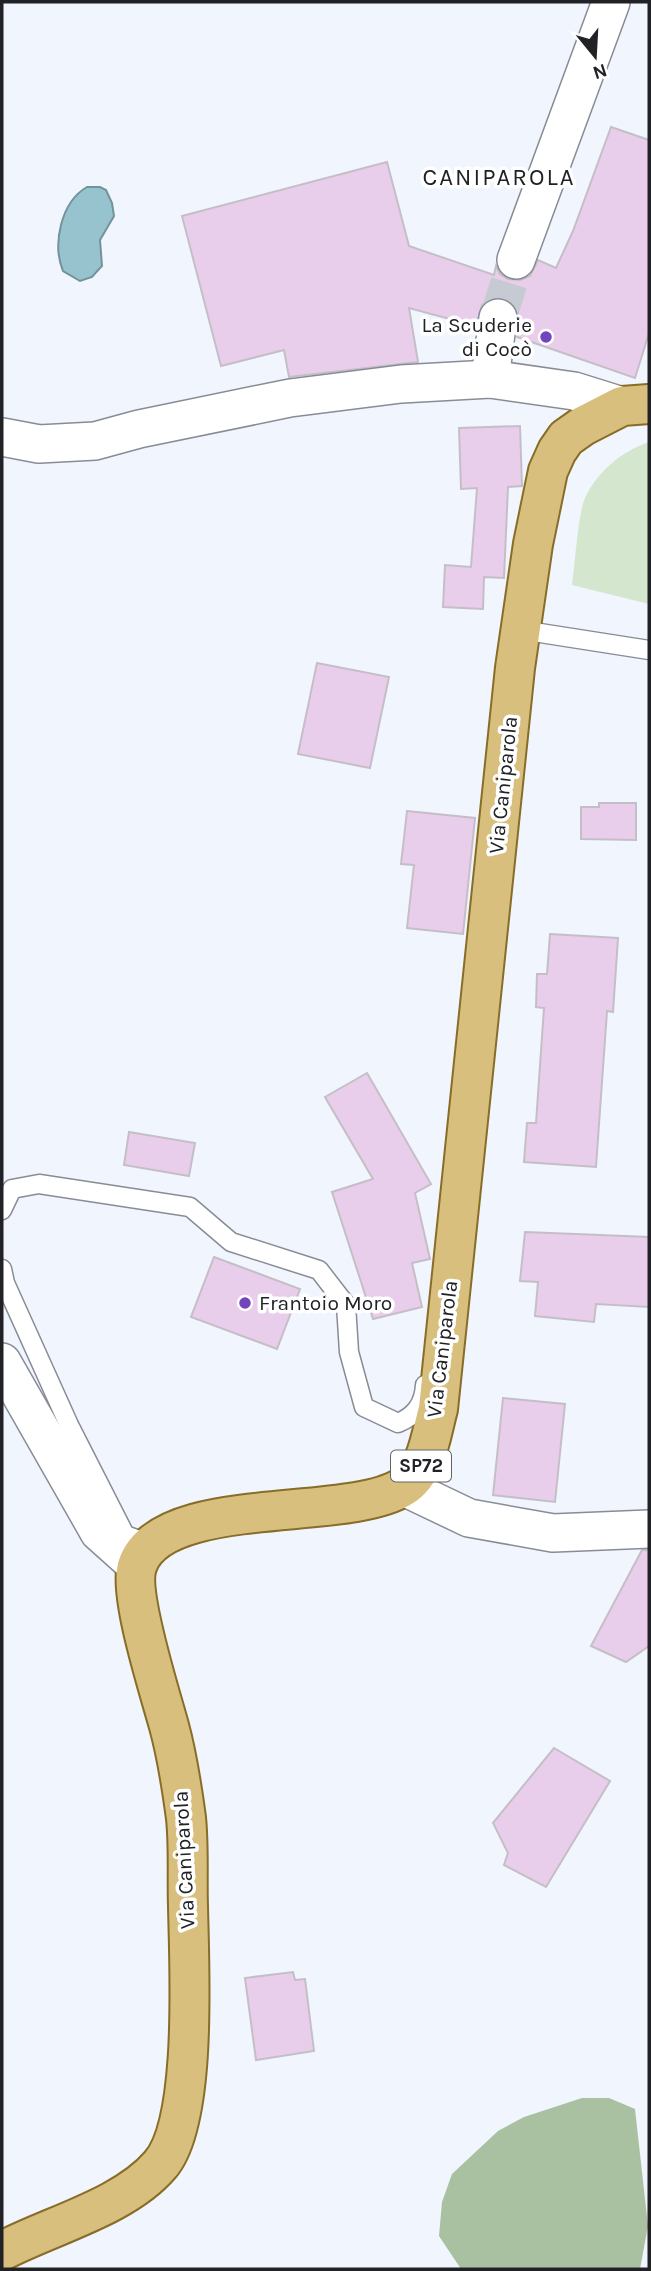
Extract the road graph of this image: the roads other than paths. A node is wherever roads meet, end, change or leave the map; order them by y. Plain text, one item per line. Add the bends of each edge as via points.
1 (611, 2) edge
2 (516, 260) tunnel mouth
3 (498, 318) tunnel mouth
4 (490, 379) junction
5 (636, 405) edge
6 (2, 437) edge
7 (521, 630) junction
8 (649, 650) edge
9 (2, 1210) edge
10 (2, 1269) edge
11 (448, 1300) junction
12 (2, 1362) edge
13 (404, 1487) junction
14 (649, 1529) edge
15 (143, 1555) junction
16 (2, 2250) edge

1 - 2 street
3 - 4 street
4 - 5 street, Via Caniparola
4 - 6 street, Via Caniparola via 290,398 95,441 39,444
5 - 7 main road, Via Caniparola / SP72 via 574,432 556,451 536,532
7 - 8 lane
7 - 11 main road, Via Caniparola / SP72
9 - 11 lane via 12,1189 39,1184 190,1207 231,1242 319,1270 346,1305 349,1352 364,1407 398,1423 413,1417 424,1396 432,1321
10 - 15 lane via 69,1425 125,1535
11 - 13 main road, Via Caniparola / SP72 via 438,1409 422,1465
12 - 15 street via 99,1532
13 - 14 street via 469,1518 553,1534
13 - 15 main road, SP72 via 354,1502 275,1509 168,1531
15 - 16 main road, Via Caniparola via 135,1585 172,1738 186,1820 190,1998 186,2083 179,2118 162,2164 134,2189

